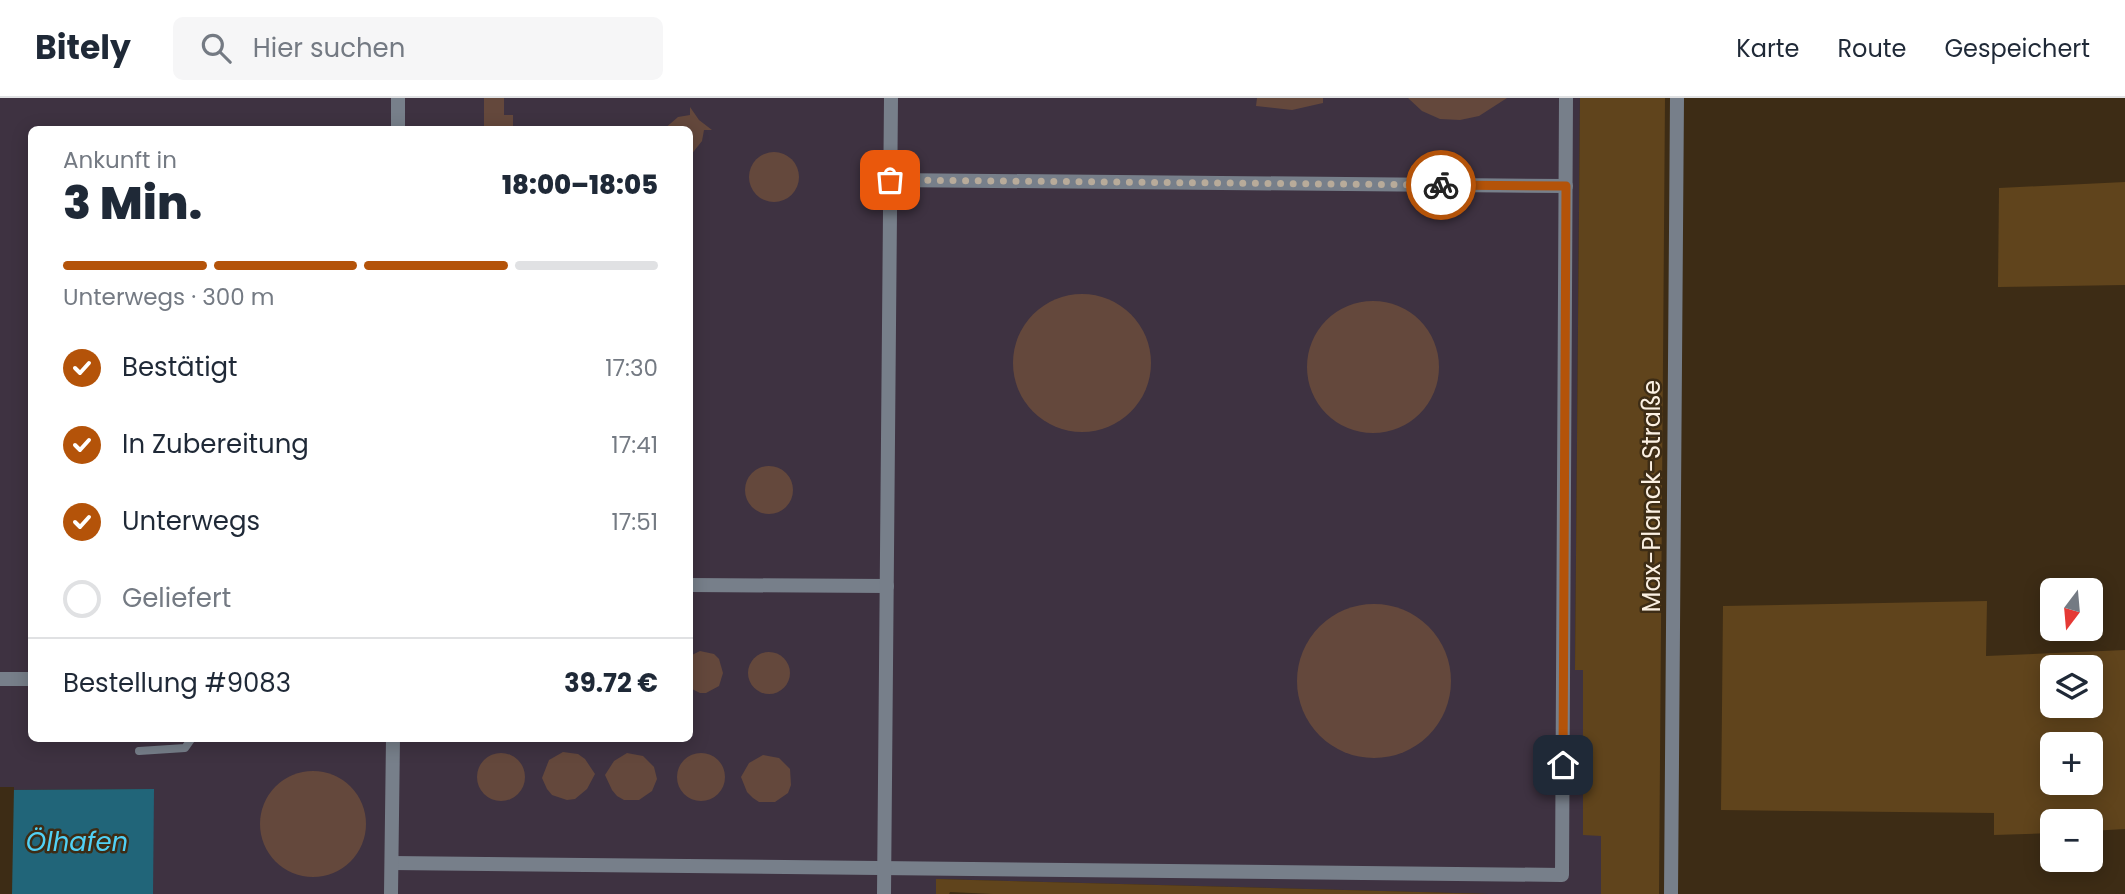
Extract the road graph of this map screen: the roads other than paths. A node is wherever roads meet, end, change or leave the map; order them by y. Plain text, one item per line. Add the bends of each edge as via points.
1 (398, 98) edge
2 (891, 98) edge
3 (1566, 98) edge
4 (1678, 98) edge
5 (398, 126) edge
6 (890, 180) junction
7 (1566, 186) junction
8 (693, 585) edge
9 (887, 586) junction
10 (0, 679) edge
11 (28, 679) edge
12 (189, 742) edge
13 (393, 742) edge
14 (139, 751) dead end
15 (392, 863) junction
16 (884, 867) junction
17 (391, 894) edge
18 (884, 894) edge
19 (1671, 894) edge

1 - 5 street
2 - 6 street
3 - 7 street
4 - 19 street, Max-Planck-Straße
6 - 7 street
6 - 9 street
7 - 16 street via 1562,875
8 - 9 street
9 - 16 street
10 - 11 street
12 - 14 lane via 184,748
13 - 15 street
15 - 16 street
15 - 17 street
16 - 18 street

